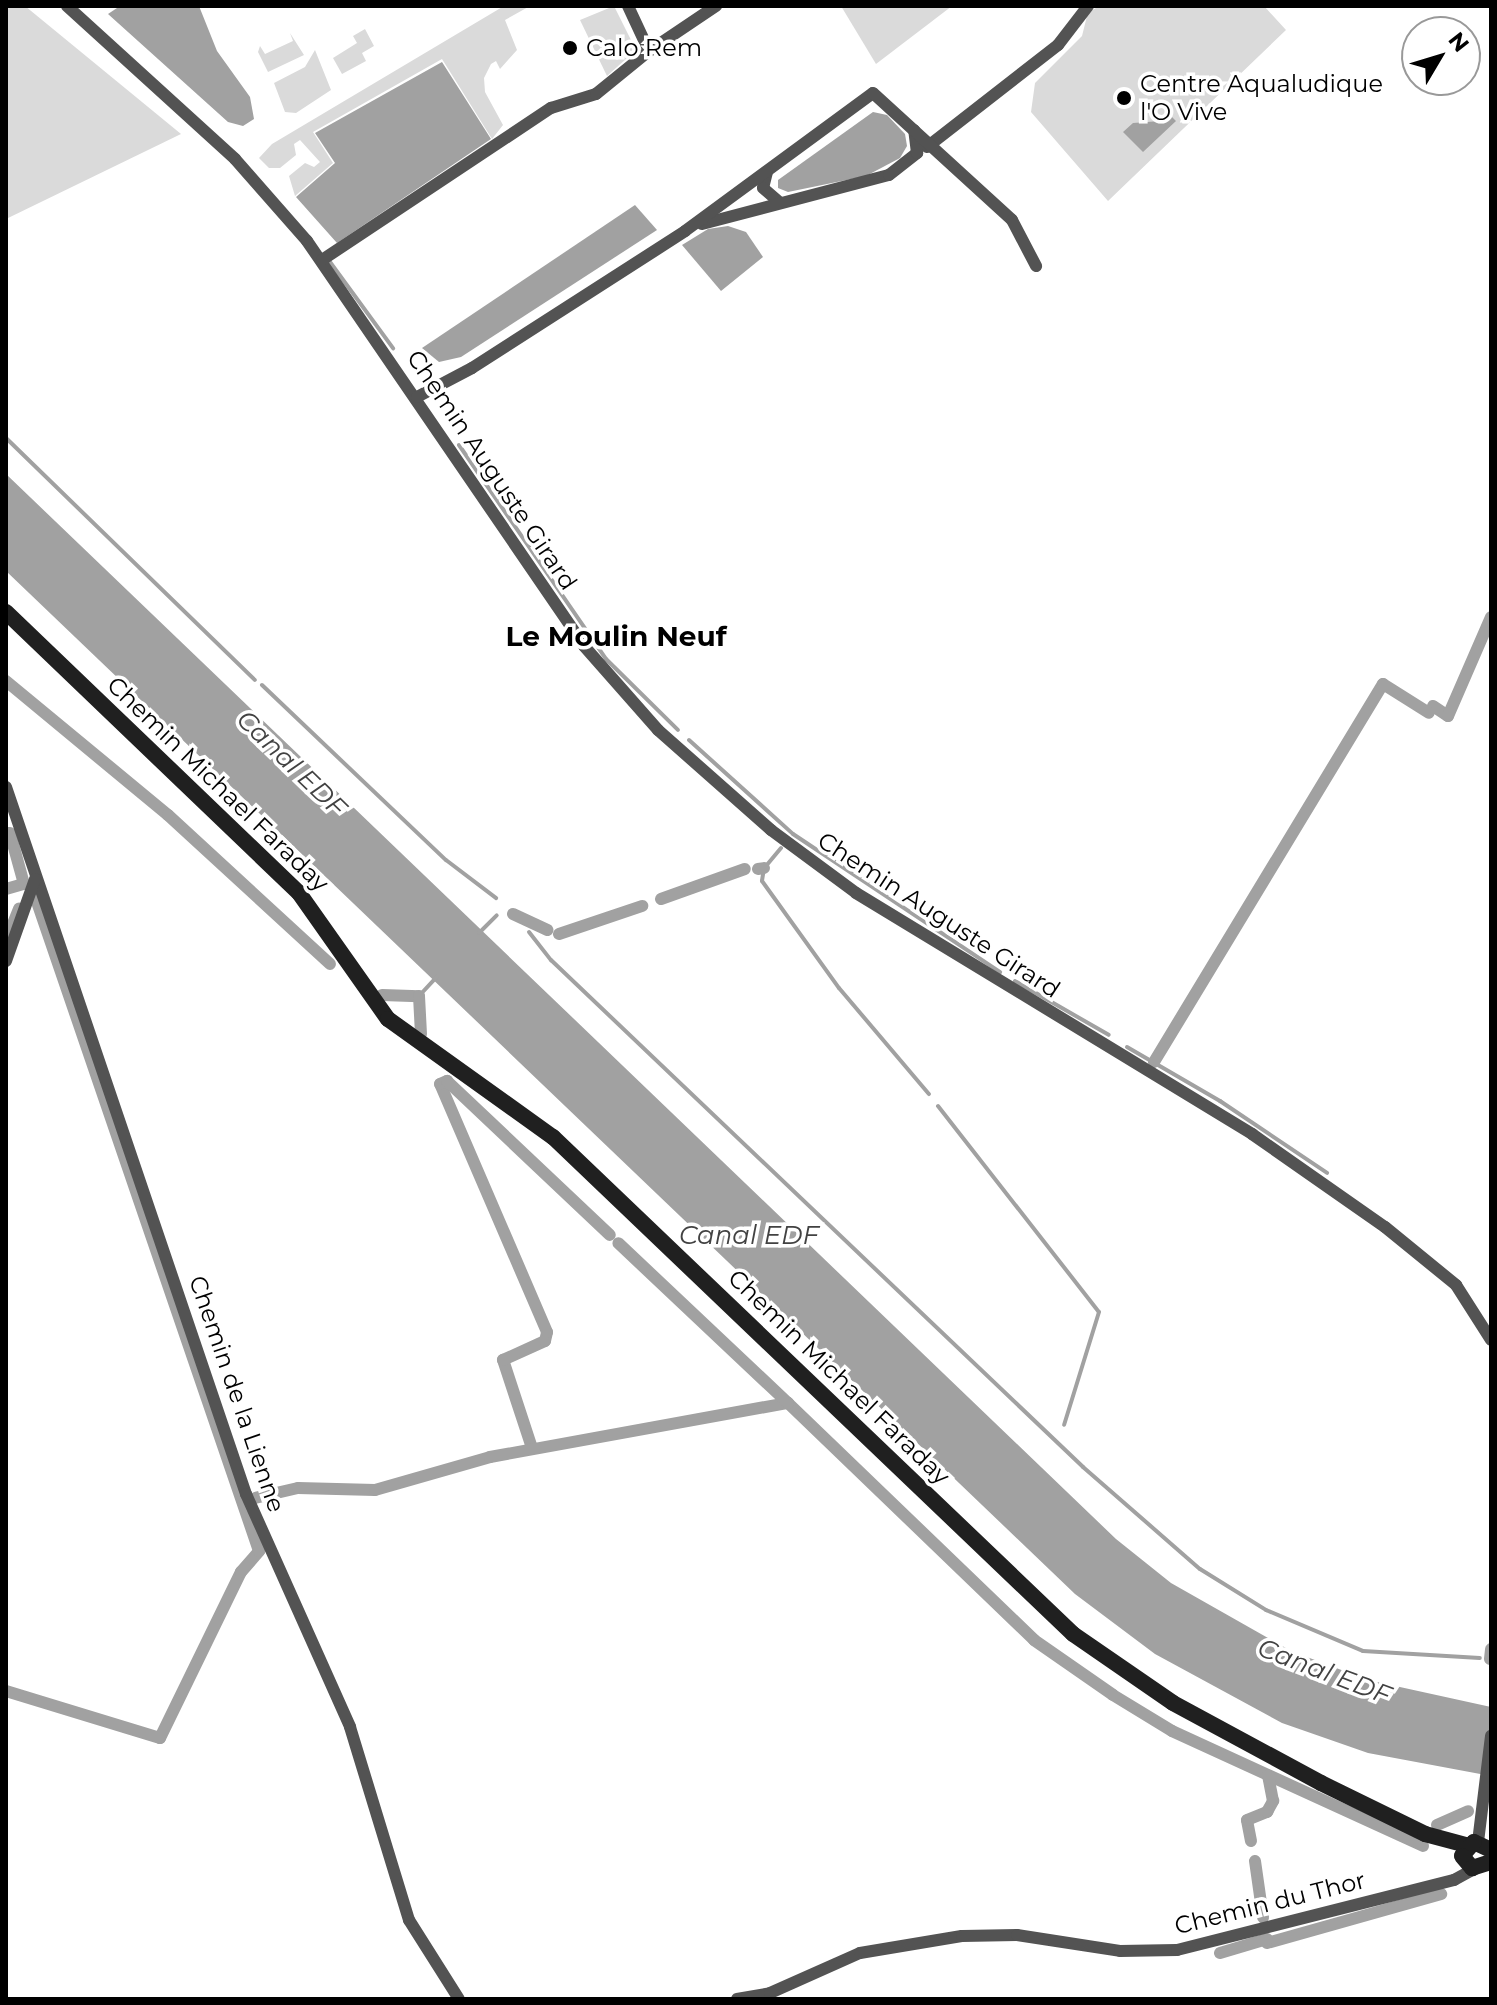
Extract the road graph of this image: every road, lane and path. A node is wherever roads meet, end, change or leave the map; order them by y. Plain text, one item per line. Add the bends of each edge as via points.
1 (67, 6) edge
2 (628, 6) edge
3 (716, 6) edge
4 (1088, 6) edge
5 (649, 51) junction
6 (910, 125) junction
7 (931, 143) junction
8 (909, 162) junction
9 (769, 170) junction
10 (779, 202) junction
11 (685, 231) junction
12 (322, 260) junction
13 (1036, 266) dead end
14 (417, 397) junction
15 (6, 612) edge
16 (6, 787) edge
17 (35, 879) junction
18 (6, 961) edge
19 (1491, 1340) edge
20 (1491, 1736) edge
21 (1478, 1856) edge
22 (459, 1999) edge
23 (737, 1999) edge

1 - 12 street, Chemin Auguste Girard via 235,159
2 - 5 street
3 - 5 street
4 - 7 street via 1058,45
5 - 12 street via 596,94 551,108
6 - 7 street
6 - 8 street via 919,146
6 - 9 street via 873,93
7 - 8 street
7 - 13 street via 1019,229
8 - 10 street via 873,182
9 - 10 street via 762,185 769,198
9 - 11 street
10 - 11 street
11 - 14 street via 472,368
12 - 14 street, Chemin Auguste Girard
14 - 19 street, Chemin Auguste Girard via 584,646 638,710 718,784 856,893 1252,1134 1385,1227 1456,1285
15 - 21 main road, Chemin Michael Faraday via 299,893 388,1019 564,1146 1051,1614 1173,1703 1425,1834
16 - 17 street, Chemin de la Lienne
17 - 18 street
17 - 22 street, Chemin de la Lienne via 246,1494 345,1714 409,1920
20 - 21 street
21 - 23 street, Chemin du Thor via 1441,1882 1177,1950 1120,1951 993,1934 880,1948 839,1960 770,1993

